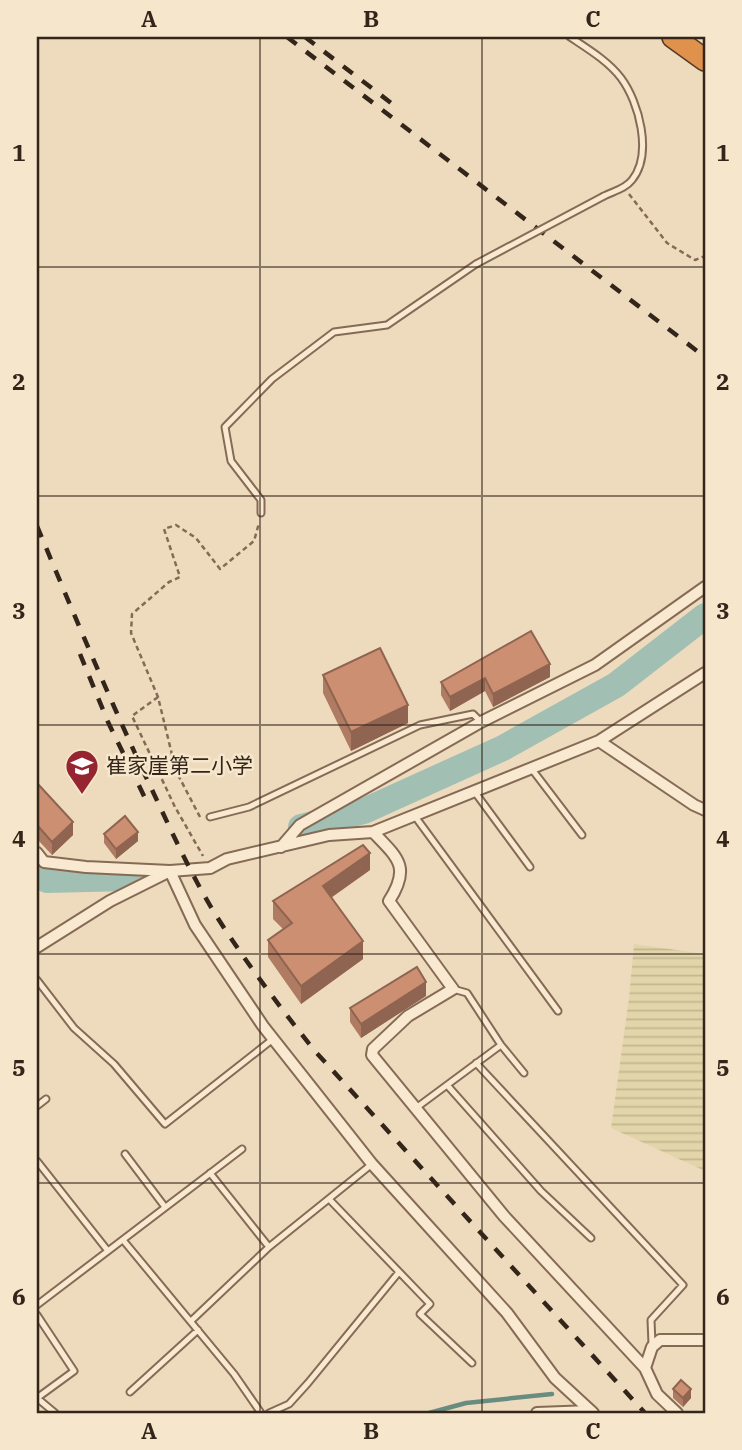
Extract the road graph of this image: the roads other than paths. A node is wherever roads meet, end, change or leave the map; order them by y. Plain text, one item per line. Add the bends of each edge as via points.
1 (570, 37) edge
2 (673, 37) edge
3 (705, 60) edge
4 (261, 513) road end
5 (705, 587) edge
6 (704, 677) edge
7 (481, 722) junction
8 (599, 741) junction
9 (531, 768) junction
10 (474, 791) junction
11 (705, 810) edge
12 (414, 815) junction
13 (210, 817) road end
14 (373, 832) junction
15 (582, 835) dead end
16 (281, 847) junction
17 (37, 853) edge
18 (530, 867) dead end
19 (170, 870) junction
20 (37, 947) edge
21 (37, 981) edge
22 (453, 989) junction
23 (558, 1012) dead end
24 (273, 1039) junction
25 (501, 1045) junction
26 (476, 1063) junction
27 (524, 1073) dead end
28 (447, 1085) junction
29 (46, 1100) dead end
30 (37, 1107) edge
31 (416, 1108) junction
32 (242, 1149) dead end
33 (125, 1154) dead end
34 (37, 1161) edge
35 (372, 1164) junction
36 (210, 1173) junction
37 (329, 1199) junction
38 (165, 1207) junction
39 (591, 1238) dead end
40 (123, 1240) junction
41 (269, 1247) junction
42 (108, 1251) junction
43 (399, 1272) junction
44 (37, 1305) edge
45 (37, 1315) edge
46 (191, 1321) junction
47 (198, 1330) junction
48 (705, 1340) edge
49 (652, 1347) junction
50 (472, 1363) dead end
51 (645, 1368) junction
52 (130, 1392) dead end
53 (37, 1398) edge
54 (592, 1412) edge
55 (55, 1413) edge
56 (261, 1413) edge
57 (269, 1413) edge
58 (537, 1413) edge
59 (677, 1413) edge

1 - 4 lane, bridge via 611,67 634,101 641,127 641,154 632,180 476,264 387,325 334,332 272,379 225,427 231,461 261,499
2 - 3 highway
5 - 7 street via 596,665
6 - 8 street
7 - 13 lane via 473,714 419,725 249,807
7 - 16 street via 300,825
8 - 9 street
8 - 11 street
9 - 10 street
9 - 15 lane
10 - 12 street
10 - 18 lane
12 - 14 street
12 - 23 lane
14 - 16 street via 329,835
14 - 22 street via 401,870 389,901
16 - 19 street via 227,859 210,868
17 - 19 street via 44,862
19 - 20 street
19 - 24 street via 195,925
21 - 24 lane via 74,1028 114,1064 165,1124
22 - 25 lane via 467,993
22 - 31 street via 408,1016 373,1049 372,1055
24 - 35 street
25 - 26 lane
25 - 27 lane
26 - 28 lane
26 - 49 lane via 683,1285 651,1320
28 - 31 lane
28 - 39 lane via 541,1191
29 - 30 lane
31 - 51 street via 503,1216
32 - 36 lane
33 - 38 lane
34 - 42 lane
35 - 37 lane
35 - 54 street via 508,1313 555,1378
36 - 38 lane
36 - 41 lane
37 - 41 lane
37 - 43 lane
38 - 40 lane
40 - 42 lane
40 - 46 lane
41 - 46 lane
42 - 44 lane
43 - 50 lane via 429,1304 420,1314
43 - 57 lane via 289,1404
45 - 53 lane via 74,1371
46 - 47 lane
47 - 52 lane
47 - 56 lane
48 - 49 street via 660,1340
49 - 51 street
51 - 59 street via 657,1394
53 - 55 lane
54 - 58 street

